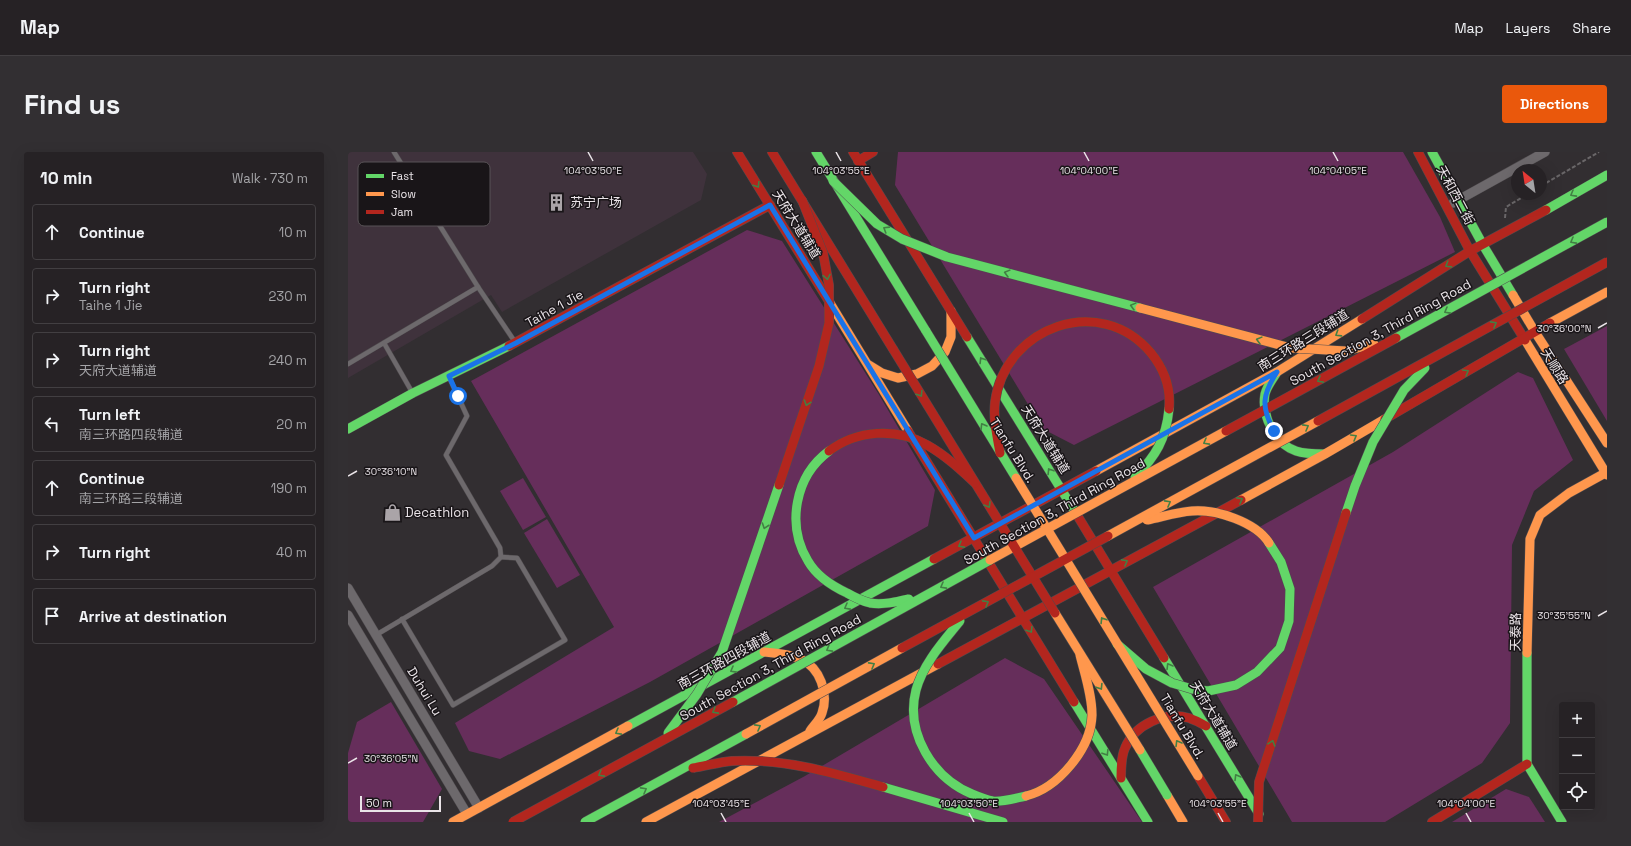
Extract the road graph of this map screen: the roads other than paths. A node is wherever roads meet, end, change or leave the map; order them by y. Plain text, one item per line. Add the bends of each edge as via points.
1 (394, 152) edge
2 (737, 152) edge
3 (772, 152) edge
4 (816, 152) edge
5 (853, 152) edge
6 (873, 152) edge
7 (1418, 152) edge
8 (1432, 152) edge
9 (1545, 152) edge
10 (858, 161) junction
11 (400, 162) edge
12 (1607, 175) edge
13 (833, 181) junction
14 (802, 200) junction
15 (1458, 200) junction
16 (770, 205) junction
17 (1448, 206) junction
18 (1607, 222) edge
19 (440, 226) edge
20 (1483, 245) junction
21 (1470, 251) junction
22 (1607, 262) edge
23 (478, 287) junction
24 (1607, 292) edge
25 (952, 311) junction
26 (1535, 332) junction
27 (1523, 339) junction
28 (1393, 340) junction
29 (384, 343) junction
30 (516, 343) junction
31 (1438, 355) junction
32 (348, 364) edge
33 (867, 364) junction
34 (1277, 372) junction
35 (449, 376) junction
36 (413, 393) junction
37 (348, 429) edge
38 (1607, 444) edge
39 (1000, 453) junction
40 (1325, 454) junction
41 (1607, 473) edge
42 (975, 483) junction
43 (1127, 486) junction
44 (1062, 490) junction
45 (1007, 520) joint
46 (1129, 524) junction
47 (974, 538) junction
48 (501, 557) junction
49 (1111, 570) junction
50 (348, 588) edge
51 (927, 595) junction
52 (966, 613) junction
53 (348, 615) edge
54 (1023, 618) junction
55 (402, 619) junction
56 (376, 635) junction
57 (1117, 644) junction
58 (764, 652) junction
59 (1080, 655) junction
60 (1206, 726) junction
61 (808, 734) junction
62 (662, 740) junction
63 (1527, 764) junction
64 (681, 769) junction
65 (1121, 778) junction
66 (479, 808) junction
67 (467, 814) junction
68 (453, 822) edge
69 (513, 822) edge
70 (585, 822) edge
71 (646, 822) edge
72 (1003, 822) edge
73 (1148, 822) edge
74 (1183, 822) edge
75 (1226, 822) edge
76 (1258, 822) edge
77 (1264, 822) edge
78 (1432, 822) edge
79 (1562, 822) edge

1 - 11 lane
2 -> 16 main road, 天府大道辅道
3 - 14 main road
4 - 13 main road, Tianfu Blvd.
5 - 10 main road, 天府大道辅道
6 - 10 main road
7 - 17 main road, 天和西二街
8 - 15 main road, 天和西二街
9 - 15 street
10 - 25 main road, 天府大道辅道
12 -> 20 main road, 南三环路三段辅道
28 -> 13 main road, bridge via 1346,351 1291,348 947,257 902,239 877,224
39 -> 13 main road, Tianfu Blvd., bridge
14 -> 42 main road, bridge
14 -> 62 main road, bridge via 823,253 829,285 828,323 819,366 722,652 690,706
15 - 17 street
15 - 20 main road, 天和西二街
16 - 30 main road, Taihe 1 Jie
16 - 33 main road, 天府大道辅道
17 - 21 main road, 天和西二街
18 -> 28 main road, South Section 3, Third Ring Road, bridge
19 - 23 lane
20 - 21 main road, 南三环路三段辅道
20 - 26 main road, 天顺路
21 - 27 main road, 天顺路
21 -> 34 main road, 南三环路三段辅道
31 -> 22 main road, bridge
23 - 29 lane
23 - 30 lane
24 - 26 main road
25 - 33 main road via 951,338 946,352 932,366 917,374 898,378 882,373
44 -> 25 main road, 天府大道辅道
26 - 27 main road
26 - 38 main road, 天顺路
40 -> 27 main road
27 - 41 main road, 天顺路
28 -> 43 main road, South Section 3, Third Ring Road, bridge
29 - 32 lane
29 - 36 lane
30 - 35 main road, Taihe 1 Jie
46 -> 31 main road, bridge
76 -> 31 main road, bridge via 1259,782 1354,486 1373,442 1404,390
33 - 47 main road, 天府大道辅道
34 - 40 main road via 1267,387 1264,400 1266,417 1274,431 1288,447 1306,454
34 - 44 main road, 南三环路三段辅道
35 - 36 main road, Taihe 1 Jie
35 - 48 lane via 467,416 446,455 500,548
36 - 37 main road, Taihe 1 Jie
39 - 43 main road, bridge via 995,422 996,396 1005,368 1020,350 1039,334 1066,323 1095,321 1122,328 1146,345 1160,366 1169,390 1168,414 1160,445
57 -> 39 main road, Tianfu Blvd., bridge
49 -> 40 main road
41 - 63 main road, 天泰路 via 1569,493 1540,515 1530,539
42 - 51 main road, bridge via 938,451 919,440 890,433 868,433 845,440 823,455 808,470 801,486 795,512 797,535 805,557 819,574 836,587 870,602 887,604
42 -> 59 main road, bridge
43 -> 51 main road, South Section 3, Third Ring Road, bridge
44 - 45 main road, 南三环路三段辅道
44 - 49 main road, 天府大道辅道
45 - 47 main road, 南三环路四段辅道
52 -> 46 main road, bridge
46 - 57 main road, bridge via 1193,511 1227,515 1247,524 1267,540 1281,562 1290,589 1290,621 1280,648 1257,672 1236,685 1208,690 1192,689 1172,683 1146,669
47 - 54 main road, 天府大道辅道
47 -> 58 main road, 南三环路四段辅道
48 - 55 lane via 492,566
48 - 55 lane via 517,558 565,640 453,705
49 - 54 main road
60 -> 49 main road, 天府大道辅道
50 - 56 street, Duhui Lu
51 -> 62 main road, South Section 3, Third Ring Road, bridge
52 - 59 main road, bridge via 929,660 919,684 914,709 919,739 930,761 946,779 969,794 993,801 1025,798 1048,788 1068,771 1083,747 1092,719 1091,698
64 -> 52 main road, bridge
53 - 67 street, Duhui Lu
54 - 61 main road
54 -> 65 main road, 天府大道辅道
55 - 56 lane
56 - 66 street, Duhui Lu
75 -> 57 main road, Tianfu Blvd., bridge
58 - 61 main road via 801,658 815,669 822,682 822,713
58 -> 66 main road, 南三环路四段辅道
59 -> 74 main road, bridge
60 - 65 main road via 1189,718 1173,716 1155,719 1140,728 1125,746 1121,760
77 -> 60 main road, 天府大道辅道
61 - 71 main road
62 -> 69 main road, South Section 3, Third Ring Road, bridge
63 - 78 main road
63 - 79 main road
70 -> 64 main road, bridge
64 - 72 main road, bridge via 732,761 782,763 826,771
65 - 73 main road, 天府大道辅道
66 - 67 main road, 南三环路四段辅道
67 - 68 main road, 南三环路四段辅道

